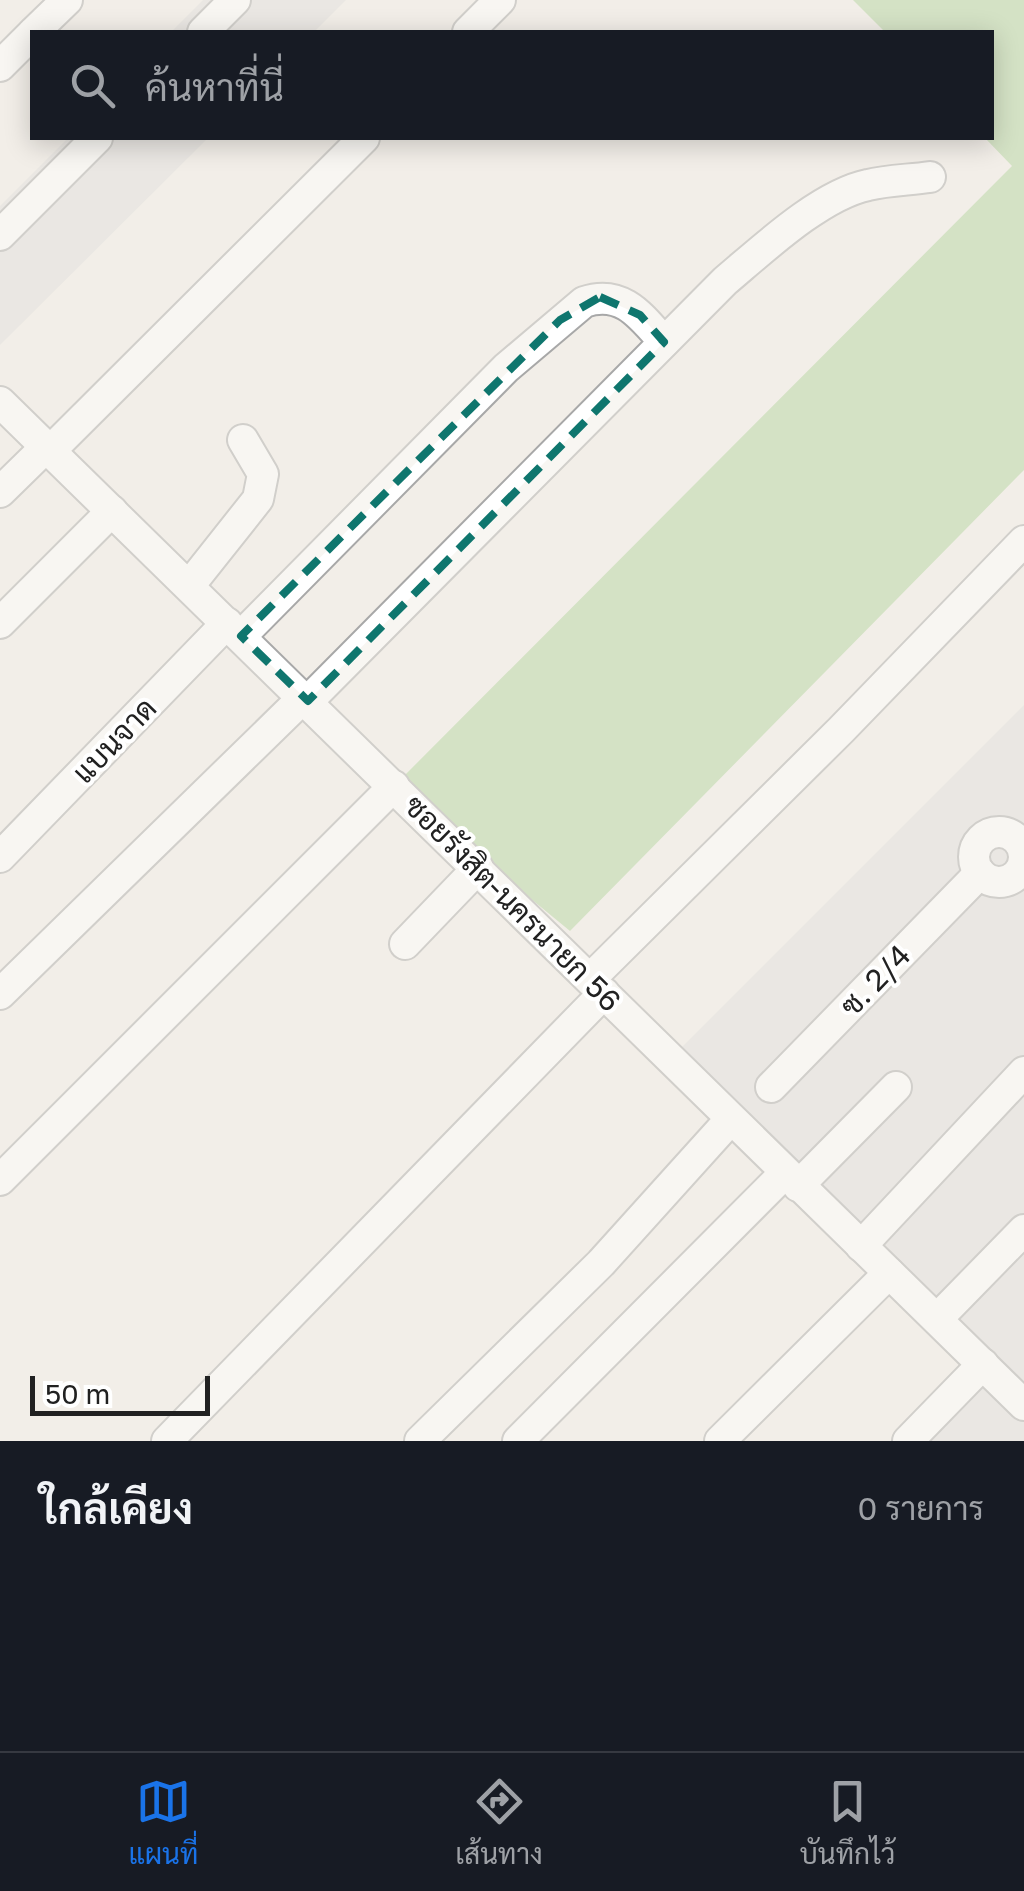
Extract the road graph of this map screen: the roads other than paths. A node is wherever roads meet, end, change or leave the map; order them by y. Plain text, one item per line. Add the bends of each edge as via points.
1 (67, 0) edge
2 (235, 0) edge
3 (500, 0) edge
4 (36, 30) edge
5 (204, 30) edge
6 (470, 30) edge
7 (30, 36) edge
8 (0, 66) edge
9 (95, 140) edge
10 (362, 140) edge
11 (930, 177) dead end
12 (0, 235) edge
13 (664, 342) junction
14 (0, 402) edge
15 (243, 440) dead end
16 (48, 449) junction
17 (0, 492) edge
18 (112, 511) junction
19 (1024, 540) edge
20 (189, 586) junction
21 (0, 624) edge
22 (234, 629) junction
23 (306, 699) junction
24 (394, 786) junction
25 (1019, 831) edge
26 (0, 857) edge
27 (478, 868) junction
28 (404, 944) dead end
29 (597, 986) junction
30 (0, 994) edge
31 (1024, 1072) edge
32 (770, 1087) dead end
33 (896, 1087) dead end
34 (730, 1120) junction
35 (792, 1179) junction
36 (0, 1180) edge
37 (1024, 1230) edge
38 (861, 1246) junction
39 (889, 1273) junction
40 (937, 1319) junction
41 (983, 1364) junction
42 (1024, 1405) edge
43 (167, 1441) edge
44 (420, 1441) edge
45 (518, 1441) edge
46 (720, 1441) edge
47 (908, 1441) edge

1 - 4 street
2 - 5 street
3 - 6 street
7 - 8 street
9 - 12 street
10 - 16 street
11 - 13 street via 865,185 836,198 762,250
13 - 22 street, แบนจาด via 618,300 600,296 584,302 506,368
13 - 23 street
14 - 16 street, ซอยรังสิต-นครนายก 56
15 - 20 street via 263,474 258,499
16 - 17 street
16 - 18 street, ซอยรังสิต-นครนายก 56
18 - 20 street, ซอยรังสิต-นครนายก 56
18 - 21 street
19 - 29 street
20 - 22 street, ซอยรังสิต-นครนายก 56
22 - 23 street, ซอยรังสิต-นครนายก 56
22 - 26 street, แบนจาด
23 - 24 street, ซอยรังสิต-นครนายก 56
23 - 30 street
24 - 27 street, ซอยรังสิต-นครนายก 56
24 - 36 street
25 - 32 street, ซ. 2/4 via 983,837 974,850 980,873
27 - 28 street
27 - 29 street, ซอยรังสิต-นครนายก 56
29 - 34 street, ซอยรังสิต-นครนายก 56
29 - 43 street
31 - 38 street
33 - 35 street
34 - 35 street, ซอยรังสิต-นครนายก 56
34 - 44 street via 601,1262
35 - 38 street, ซอยรังสิต-นครนายก 56
35 - 45 street
37 - 40 street
38 - 39 street, ซอยรังสิต-นครนายก 56
39 - 40 street, ซอยรังสิต-นครนายก 56
39 - 46 street
40 - 41 street, ซอยรังสิต-นครนายก 56
41 - 42 street, ซอยรังสิต-นครนายก 56
41 - 47 street

